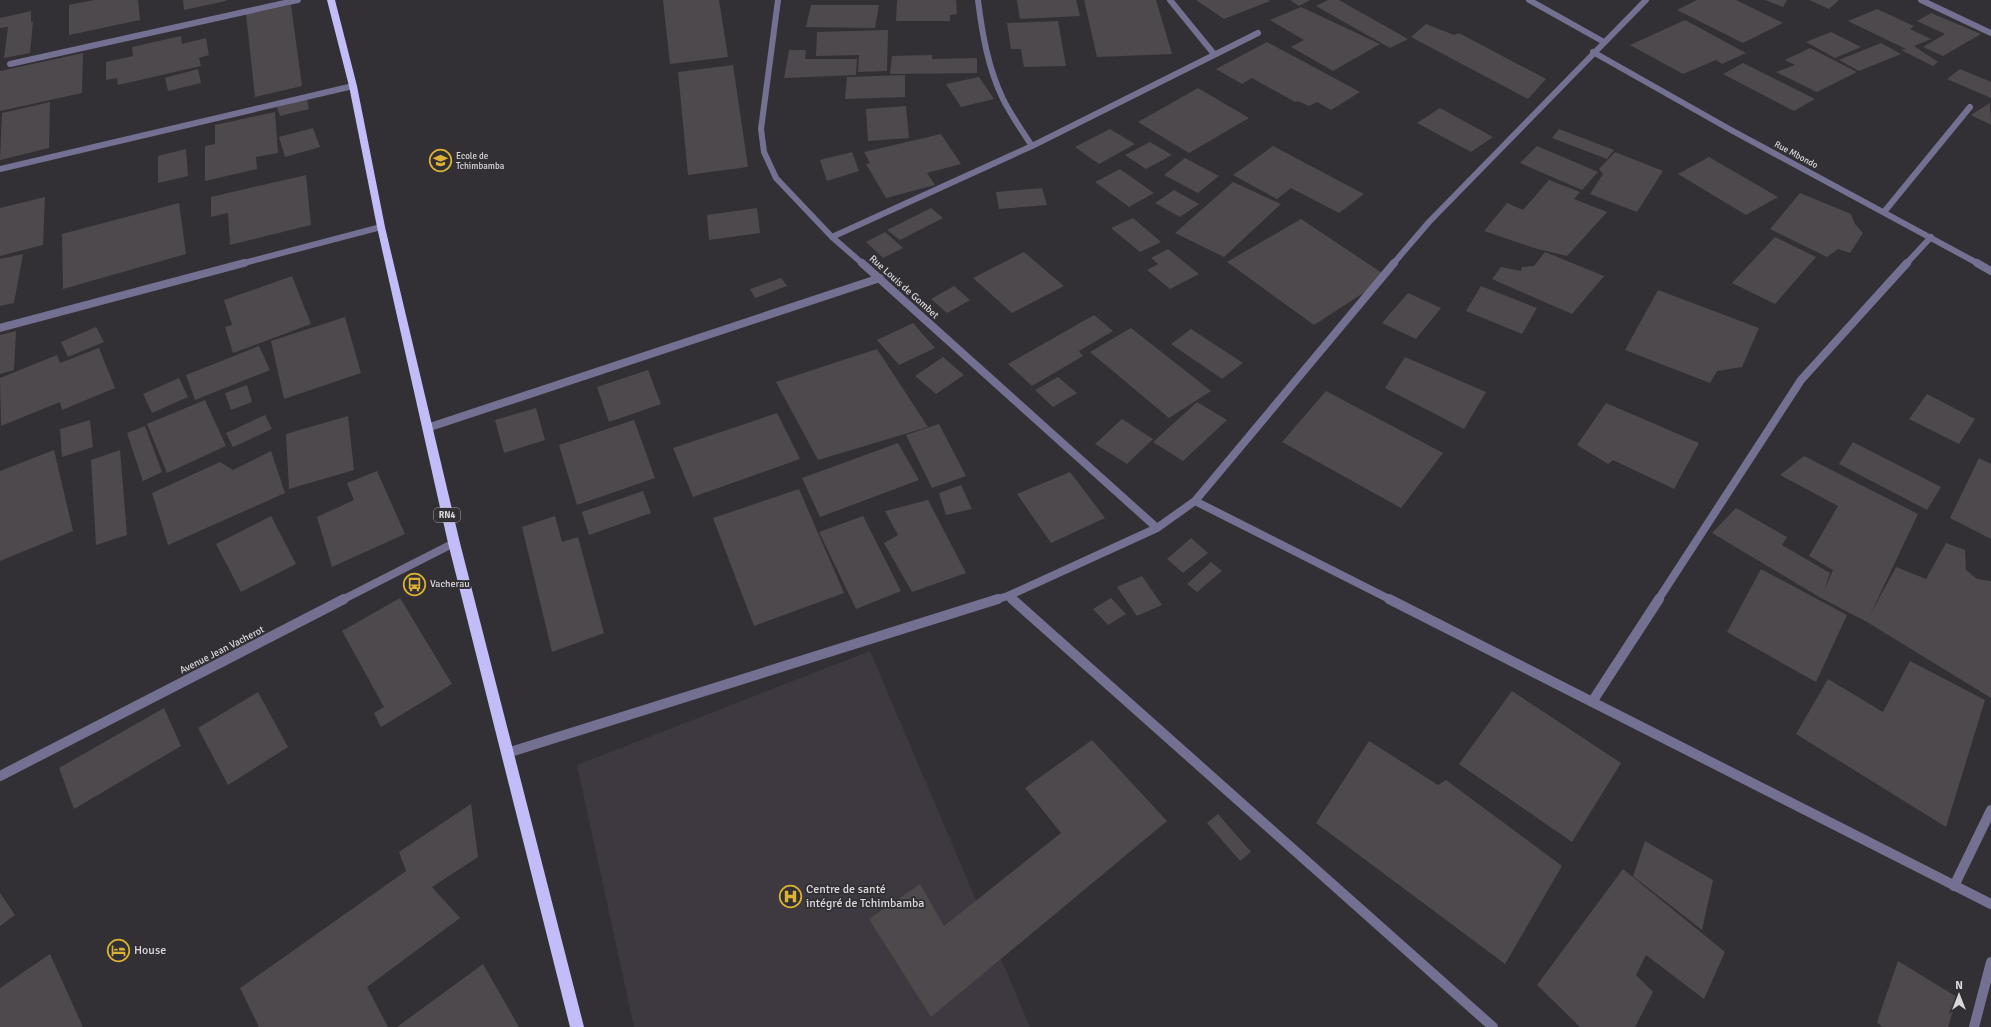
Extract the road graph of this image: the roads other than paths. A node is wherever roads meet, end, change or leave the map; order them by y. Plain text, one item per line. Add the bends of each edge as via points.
1 (298, 0) edge
2 (331, 0) edge
3 (778, 0) edge
4 (978, 0) edge
5 (1170, 0) edge
6 (1529, 0) edge
7 (1646, 0) edge
8 (1921, 0) edge
9 (1258, 33) dead end
10 (1991, 33) edge
11 (1604, 42) junction
12 (1594, 52) junction
13 (1214, 54) junction
14 (10, 64) dead end
15 (354, 86) junction
16 (1970, 107) dead end
17 (1032, 146) junction
18 (0, 169) edge
19 (1884, 212) junction
20 (381, 227) junction
21 (832, 237) junction
22 (1931, 237) junction
23 (1991, 271) edge
24 (880, 278) junction
25 (0, 328) edge
26 (427, 428) junction
27 (1195, 501) junction
28 (1157, 528) junction
29 (454, 543) junction
30 (1008, 596) junction
31 (1592, 702) junction
32 (507, 753) junction
33 (0, 776) edge
34 (1991, 810) edge
35 (1954, 886) junction
36 (1991, 904) edge
37 (1991, 962) edge
38 (577, 1027) edge
39 (1493, 1027) edge
40 (1974, 1027) edge

1 - 14 street
2 - 15 highway, RN4
3 - 21 street, Rue Louis de Gombet via 761,129 764,152 776,178
4 - 17 street via 992,70 1003,99
5 - 13 street
6 - 11 street
7 - 11 street
8 - 10 street
9 - 13 street
11 - 12 street
12 - 19 street, Rue Mbondo via 1731,130
12 - 27 street via 1417,236
13 - 17 street
15 - 18 street
15 - 20 highway, RN4
16 - 19 street
17 - 21 street
19 - 22 street, Rue Mbondo
20 - 25 street
20 - 26 highway, RN4
21 - 24 street, Rue Louis de Gombet
22 - 23 street, Rue Mbondo
22 - 31 street via 1801,380
24 - 26 street
24 - 28 street, Rue Louis de Gombet
26 - 29 highway, RN4
27 - 28 street
27 - 31 street
28 - 30 street
29 - 32 highway, RN4
29 - 33 street, Avenue Jean Vacherot
30 - 32 street
30 - 39 street
31 - 35 street
32 - 38 highway, RN4
34 - 35 street
35 - 36 street
37 - 40 street

